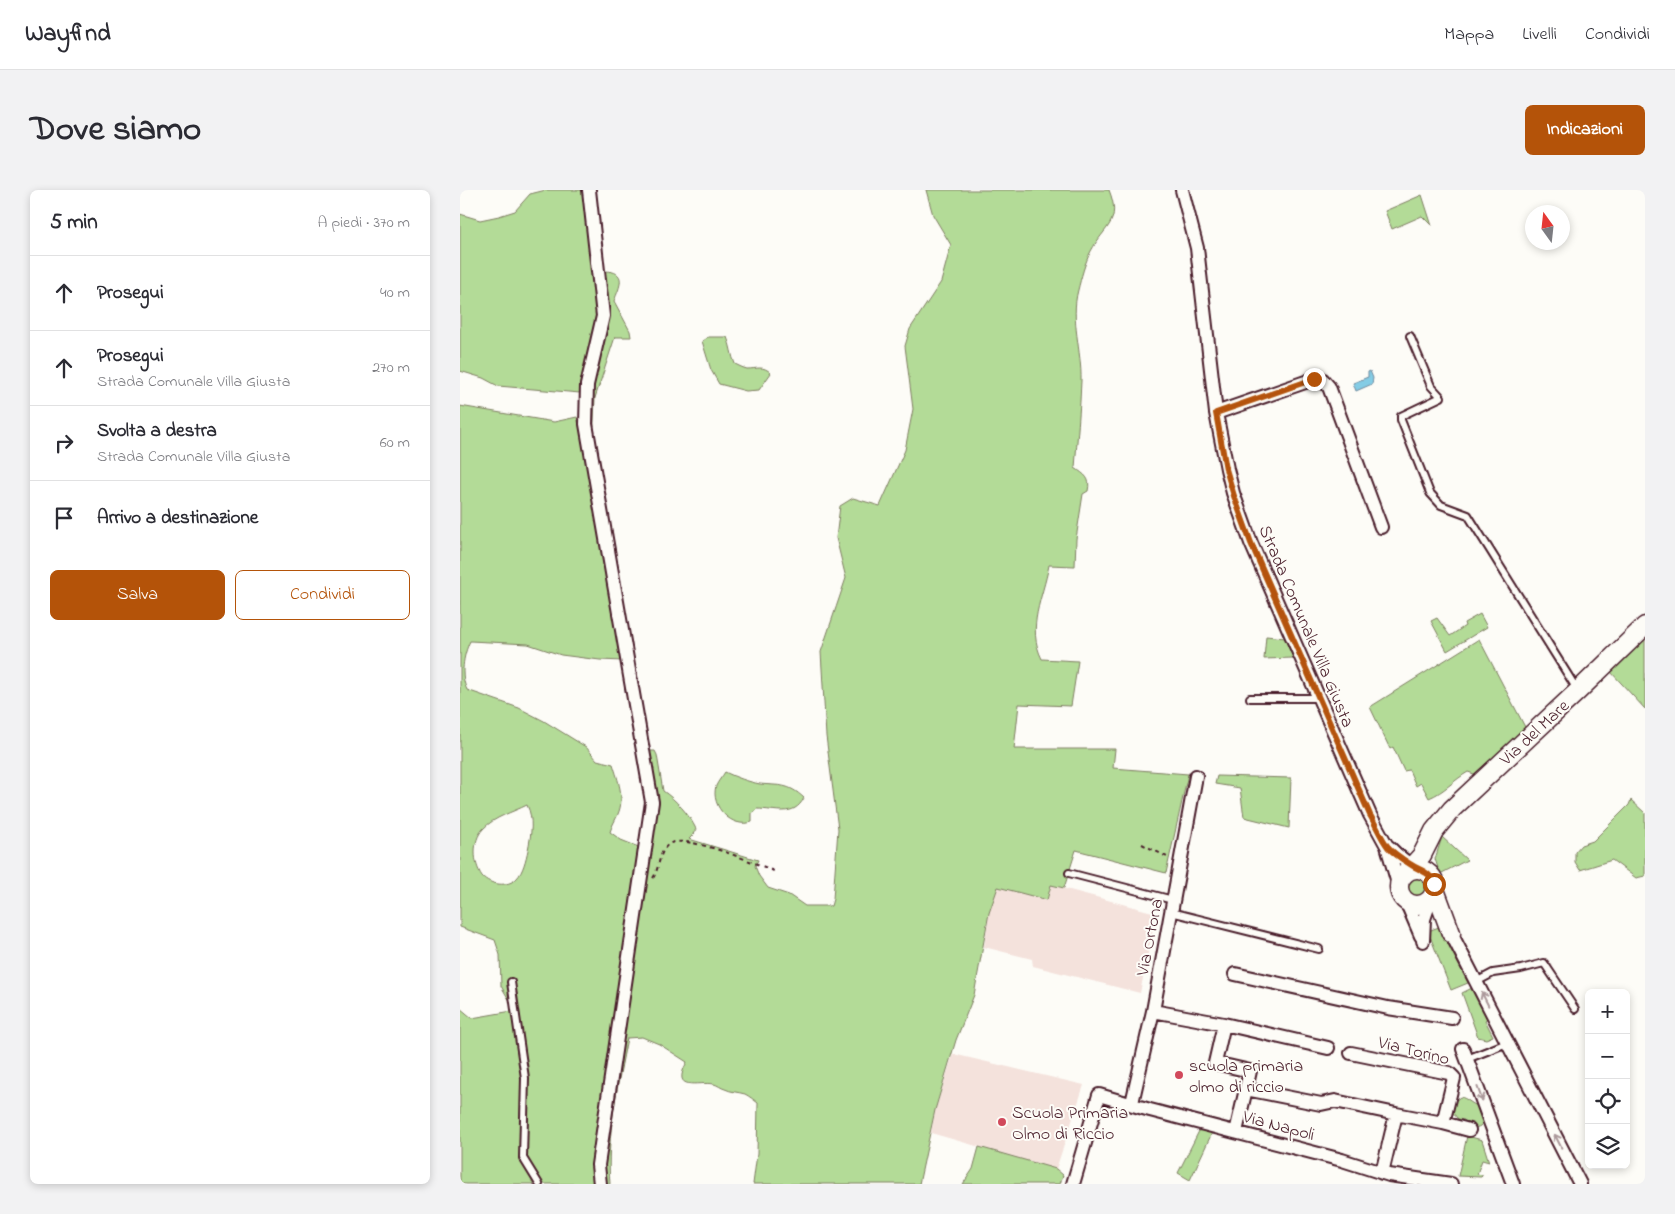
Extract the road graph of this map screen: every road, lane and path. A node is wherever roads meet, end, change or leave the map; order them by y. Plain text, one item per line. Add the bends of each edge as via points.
1 (589, 190) edge
2 (1182, 190) edge
3 (1410, 336) dead end
4 (1216, 413) junction
5 (1380, 527) dead end
6 (1645, 626) edge
7 (1578, 691) junction
8 (1250, 698) dead end
9 (1320, 699) junction
10 (1196, 776) dead end
11 (1429, 843) junction
12 (1142, 844) dead end
13 (1387, 846) junction
14 (1181, 861) junction
15 (776, 872) dead end
16 (1069, 874) dead end
17 (1418, 882) junction
18 (640, 884) junction
19 (1172, 906) junction
20 (1451, 933) joint
21 (1319, 949) dead end
22 (1235, 974) dead end
23 (511, 982) dead end
24 (1476, 982) junction
25 (1575, 1009) dead end
26 (1153, 1011) junction
27 (1452, 1018) dead end
28 (1224, 1024) junction
29 (1508, 1043) junction
30 (1328, 1048) dead end
31 (1351, 1053) dead end
32 (1465, 1054) joint
33 (1246, 1089) junction
34 (1132, 1103) junction
35 (1396, 1114) junction
36 (1443, 1123) junction
37 (1469, 1130) dead end
38 (1236, 1132) junction
39 (1382, 1173) junction
40 (538, 1184) edge
41 (600, 1184) edge
42 (1073, 1184) edge
43 (1451, 1184) edge
44 (1513, 1184) edge
45 (1580, 1184) edge

1 - 18 street via 603,316 587,386 586,424 652,802
2 - 4 street, Strada Comunale Villa Giusta via 1197,248
3 - 7 lane via 1431,386 1441,397 1402,416 1400,420 1430,493 1441,505 1468,515
4 - 5 street via 1322,379 1329,387
4 - 9 street, Strada Comunale Villa Giusta via 1226,469 1251,543
6 - 7 street, Via del Mare
7 - 11 street, Via del Mare via 1452,809 1434,831
8 - 9 lane
9 - 13 street, Strada Comunale Villa Giusta via 1370,815
10 - 14 street, Via Ortona
11 - 17 street, Via del Mare
11 - 17 street
12 - 14 path via 1170,859
13 - 17 street
13 - 17 street
14 - 19 street, Via Ortona
15 - 18 path via 746,859 680,841 668,845 652,880
16 - 19 lane
17 - 20 street
18 - 41 street via 598,1165
19 - 21 lane
19 - 26 street, Via Ortona
20 - 24 street
22 - 27 street via 1388,1008
23 - 40 lane via 525,1078 523,1158
24 - 25 lane via 1493,973 1544,963
29 -> 24 street
26 - 28 street
26 - 34 street, Via Ortona
28 - 30 street
28 - 33 street via 1214,1063 1250,1072
29 - 32 lane
45 -> 29 street
31 - 36 street, Via Torino via 1450,1073 1454,1078
32 -> 44 street
33 - 35 street via 1321,1104 1335,1101
33 - 38 street
34 - 38 street, Via Napoli
34 - 42 street, Via Napoli via 1099,1095
35 - 36 street
35 - 39 street
36 - 37 street
38 - 39 street, Via Napoli
39 - 43 street, Via Napoli

